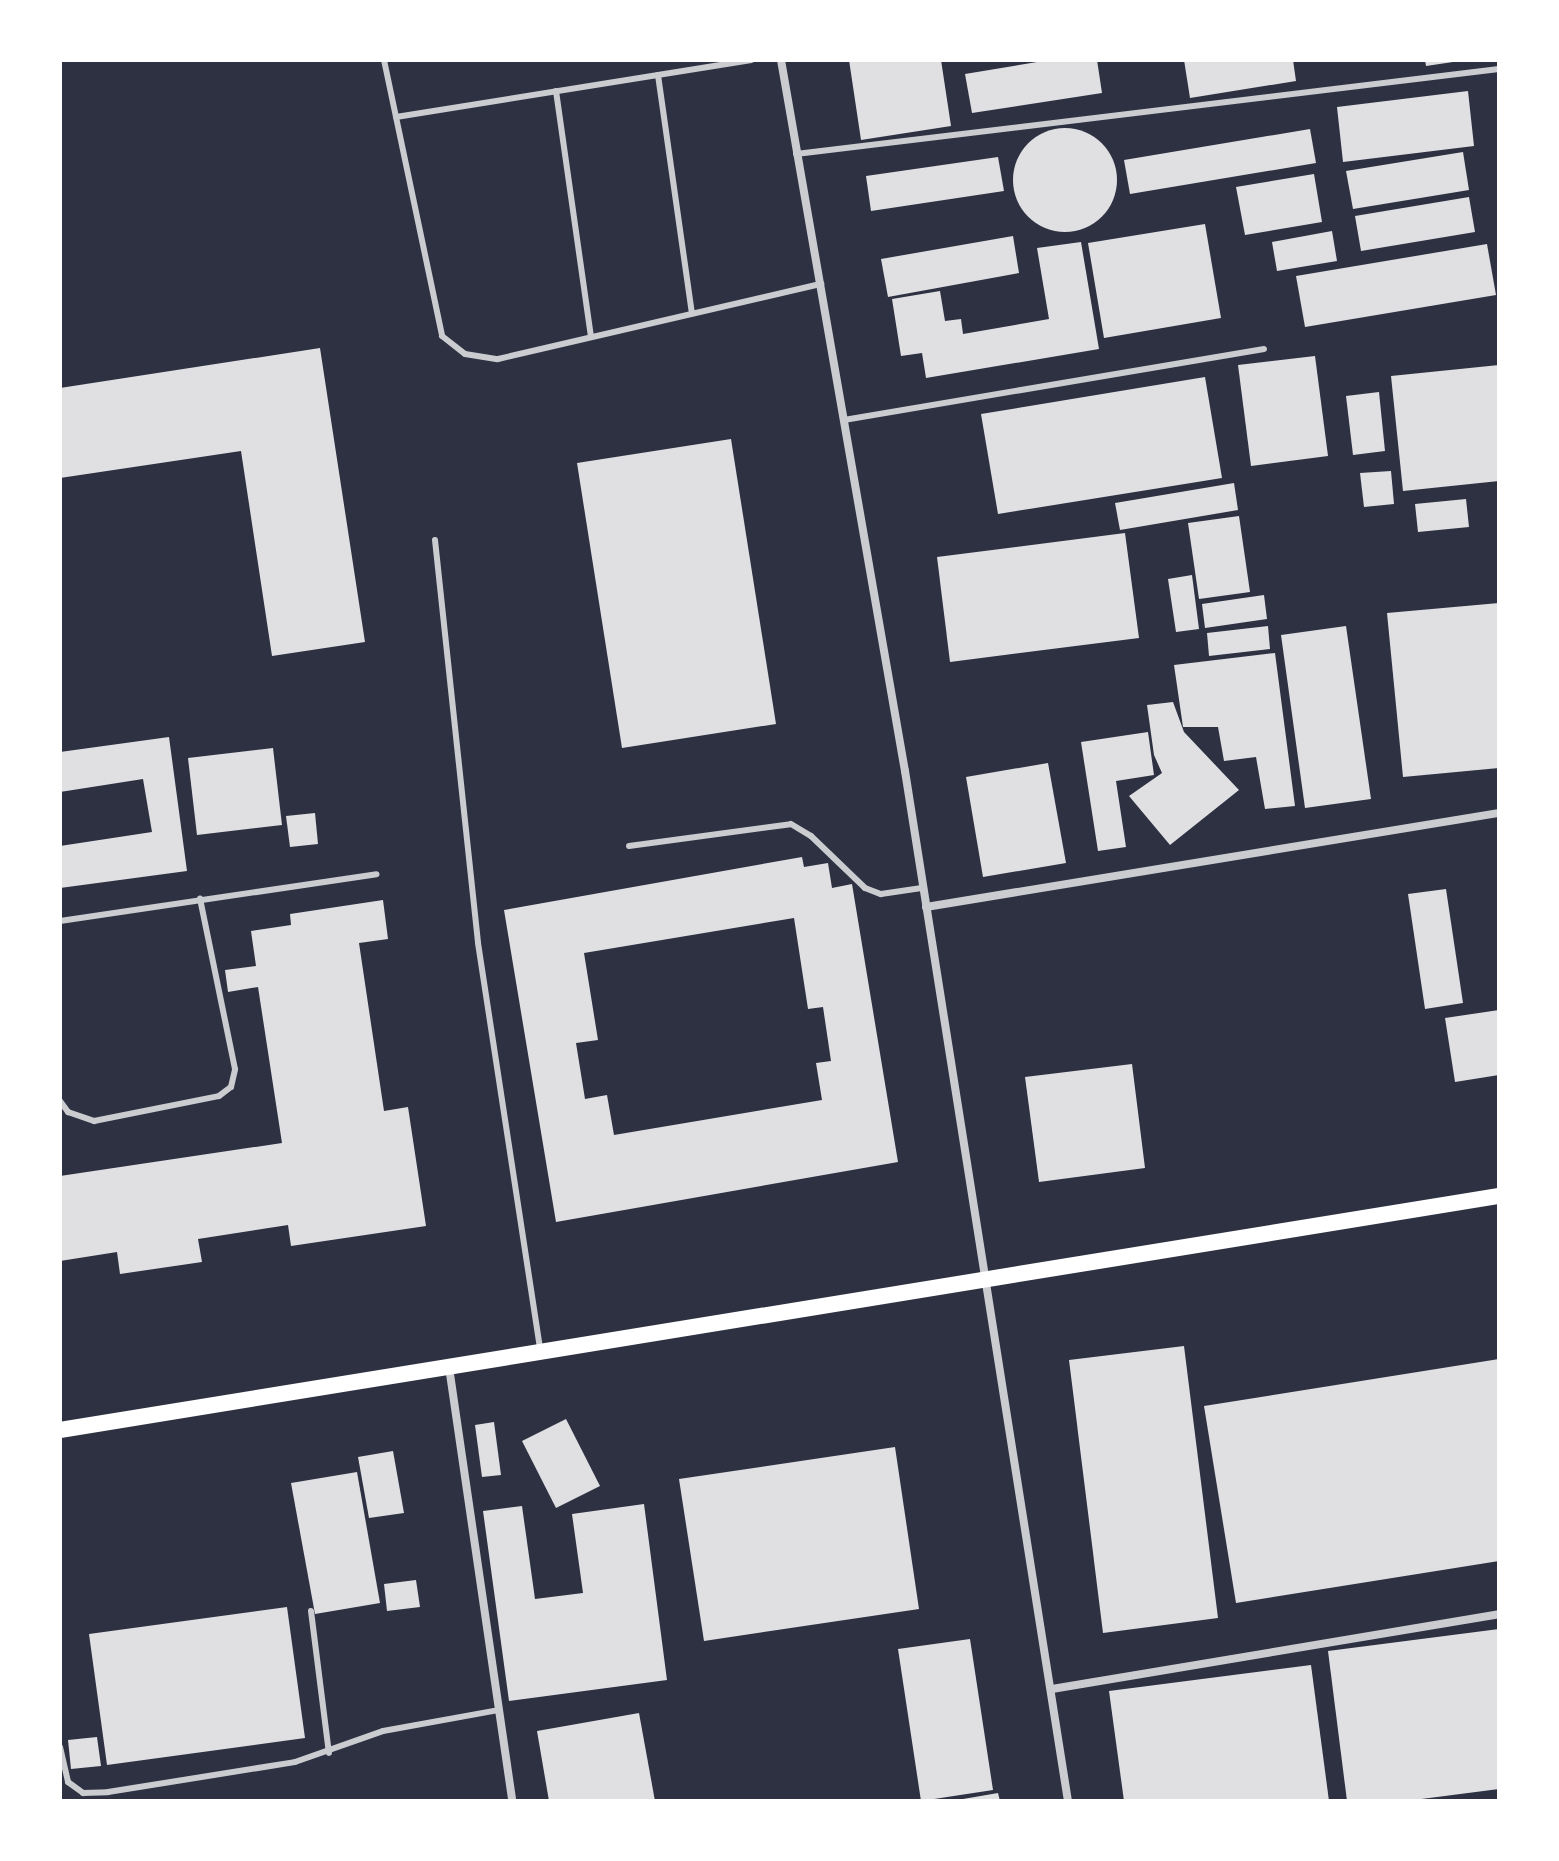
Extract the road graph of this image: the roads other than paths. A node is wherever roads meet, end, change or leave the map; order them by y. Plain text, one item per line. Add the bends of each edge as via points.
1 (384, 60) edge
2 (751, 60) edge
3 (781, 60) edge
4 (1499, 69) edge
5 (658, 75) junction
6 (556, 91) junction
7 (396, 117) junction
8 (796, 154) junction
9 (821, 284) junction
10 (692, 314) junction
11 (591, 337) junction
12 (1264, 349) dead end
13 (844, 420) junction
14 (435, 540) dead end
15 (1499, 813) edge
16 (629, 846) dead end
17 (377, 874) dead end
18 (922, 888) junction
19 (200, 899) junction
20 (926, 907) junction
21 (60, 921) edge
22 (60, 1101) edge
23 (1499, 1196) edge
24 (987, 1279) junction
25 (540, 1352) junction
26 (449, 1367) junction
27 (60, 1430) edge
28 (311, 1611) dead end
29 (1499, 1614) edge
30 (1052, 1689) junction
31 (498, 1710) junction
32 (60, 1747) edge
33 (329, 1753) junction
34 (61, 1758) edge
35 (512, 1801) edge
36 (1068, 1801) edge

1 - 7 lane
2 - 5 lane
3 - 8 street
4 - 8 lane
5 - 6 lane
5 - 10 lane
6 - 7 lane
6 - 11 lane
7 - 11 lane via 442,336 465,354 498,359
8 - 9 street
9 - 10 lane
9 - 13 street
10 - 11 lane
12 - 13 lane
13 - 18 street
14 - 25 lane via 478,943
15 - 20 street
16 - 18 lane via 791,824 811,836 865,888 881,894
17 - 19 lane
18 - 20 street
19 - 21 lane
19 - 22 lane via 235,1069 231,1087 219,1096 94,1121 68,1112
20 - 24 street
23 - 24 main road
24 - 25 main road
24 - 30 street
25 - 26 main road
26 - 27 main road
26 - 31 street
28 - 33 lane
29 - 30 street
30 - 36 street
31 - 33 lane via 383,1731
31 - 35 street
32 - 34 lane
33 - 34 lane via 83,1793 68,1782

